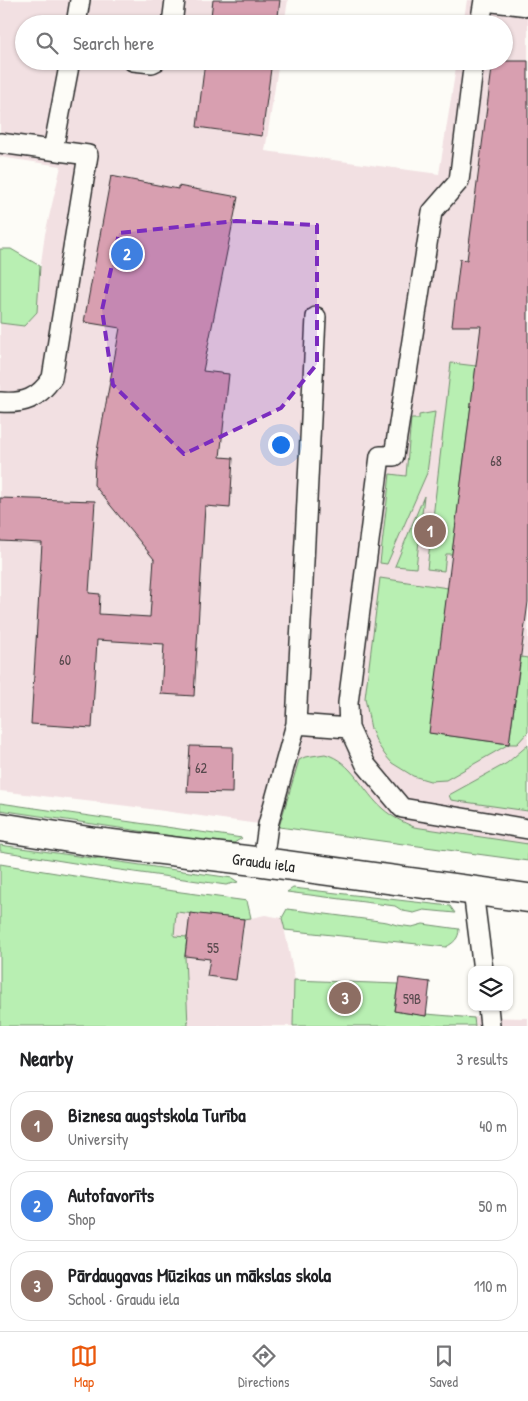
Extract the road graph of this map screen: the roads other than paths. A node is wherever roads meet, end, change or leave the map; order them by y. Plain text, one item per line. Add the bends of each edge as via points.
1 (80, 0) edge
2 (176, 0) edge
3 (484, 1) edge
4 (528, 6) edge
5 (78, 15) edge
6 (174, 15) edge
7 (482, 15) edge
8 (68, 70) edge
9 (473, 70) edge
10 (0, 143) edge
11 (53, 150) junction
12 (316, 317) dead end
13 (0, 402) edge
14 (296, 724) junction
15 (349, 728) junction
16 (0, 827) edge
17 (528, 829) edge
18 (263, 862) junction
19 (473, 891) junction
20 (528, 898) edge
21 (482, 966) edge
22 (488, 1011) edge
23 (490, 1026) edge

1 - 5 lane
2 - 6 lane
3 - 4 lane
3 - 7 lane
8 - 11 lane
9 - 15 lane via 458,181 432,212 394,456 380,456 348,703
10 - 11 lane
11 - 13 lane via 88,155 52,378 44,390 29,400
12 - 14 lane
14 - 15 lane
14 - 18 lane via 268,825
15 - 17 lane via 366,765 402,808
16 - 18 main road, Graudu iela
18 - 19 main road, Graudu iela
19 - 20 main road, Graudu iela
19 - 21 lane
22 - 23 lane

